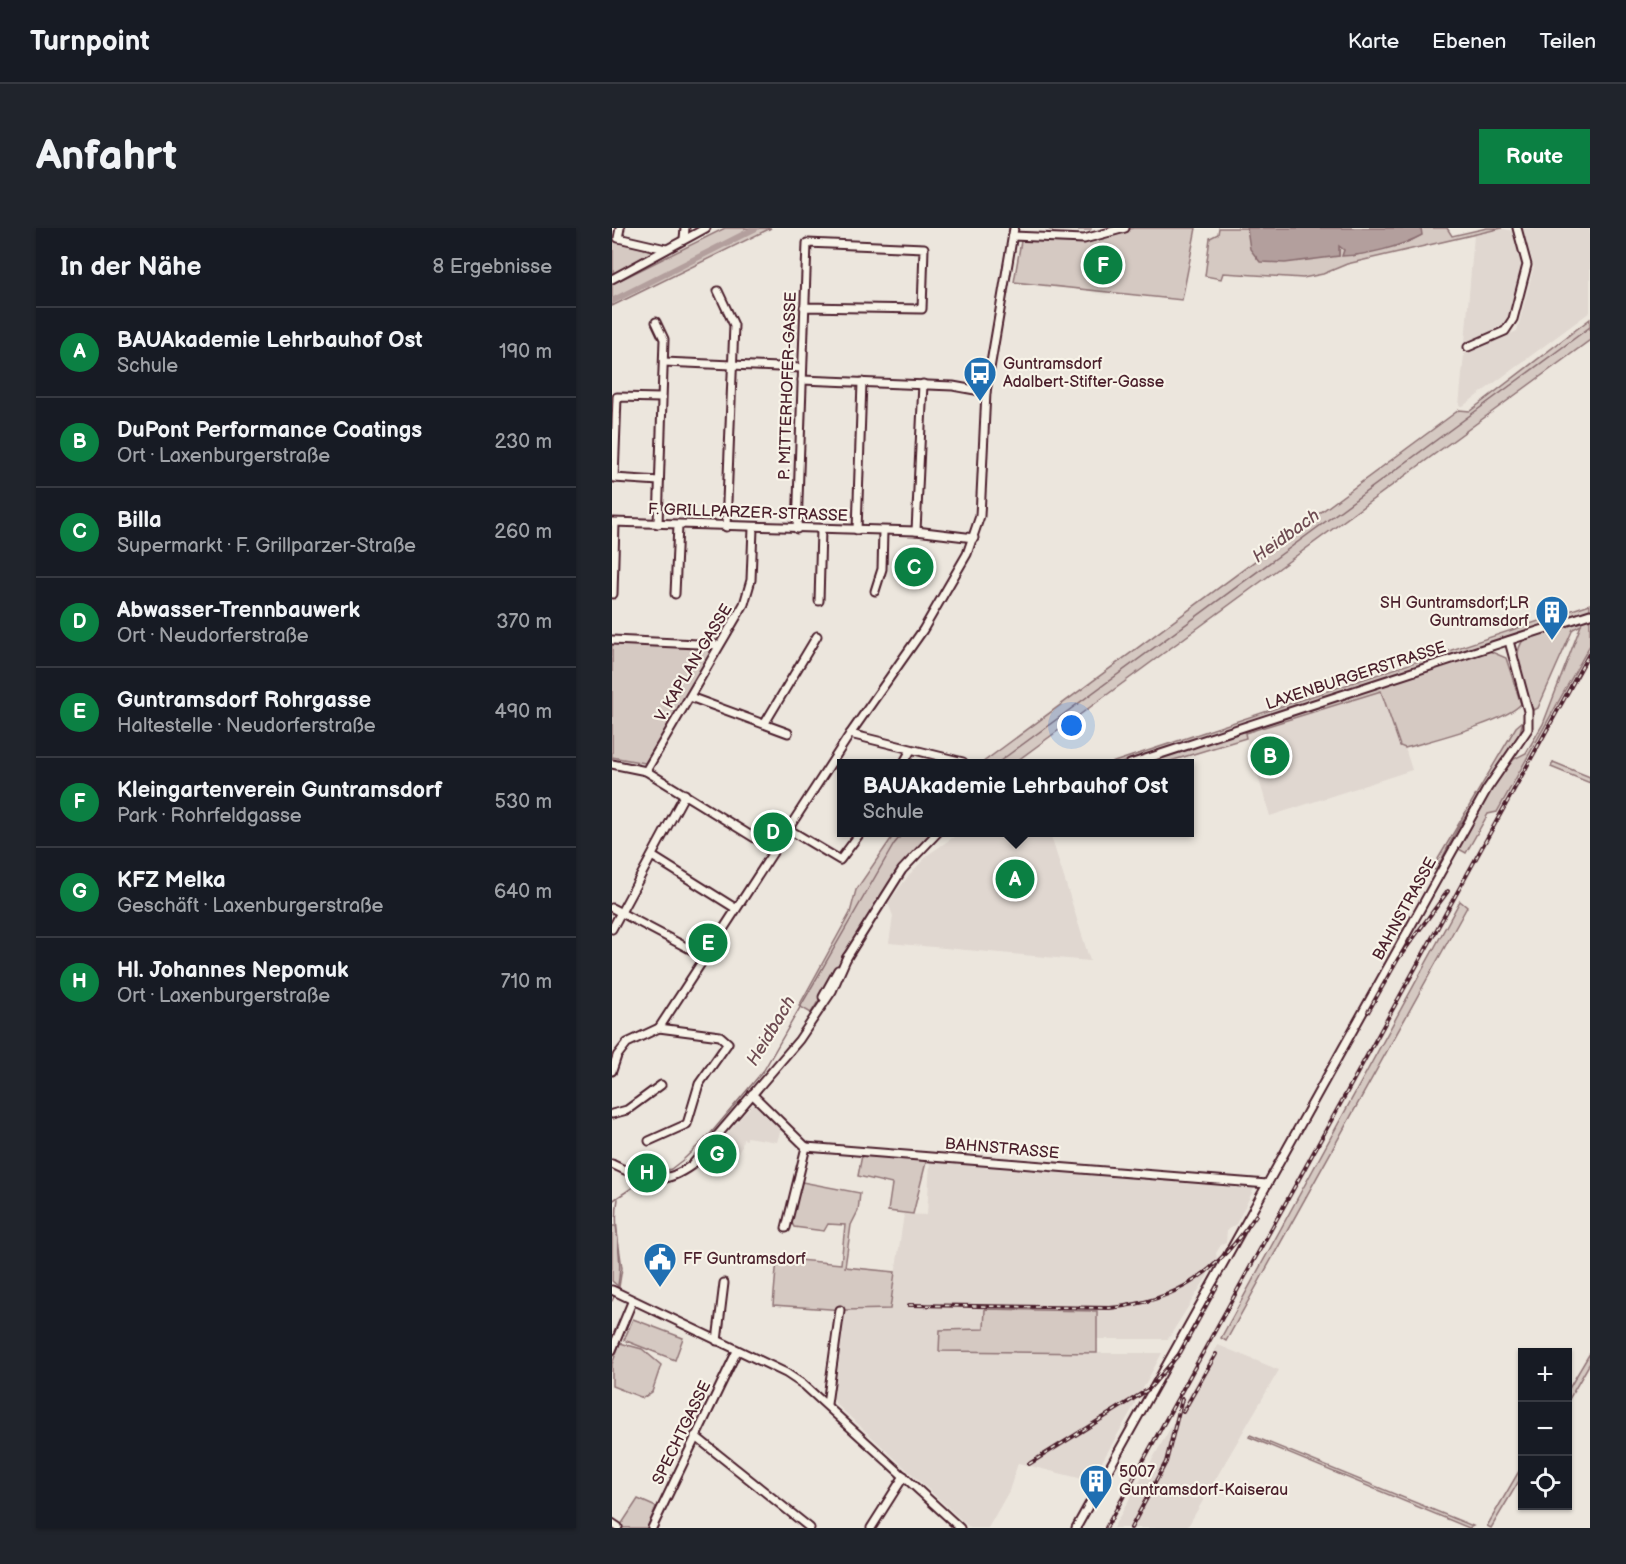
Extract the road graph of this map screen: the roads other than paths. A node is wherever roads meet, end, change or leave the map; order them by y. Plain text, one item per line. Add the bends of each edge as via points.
1 (620, 228) edge
2 (685, 228) edge
3 (706, 228) edge
4 (1125, 228) edge
5 (1517, 228) edge
6 (1014, 232) edge
7 (684, 239) junction
8 (670, 249) junction
9 (612, 279) edge
10 (718, 291) dead end
11 (804, 307) junction
12 (656, 322) dead end
13 (1468, 347) dead end
14 (664, 362) junction
15 (731, 365) junction
16 (802, 368) junction
17 (802, 380) junction
18 (862, 382) junction
19 (923, 384) junction
20 (986, 392) junction
21 (661, 398) junction
22 (658, 481) junction
23 (614, 523) edge
24 (658, 524) junction
25 (678, 525) junction
26 (726, 527) junction
27 (753, 528) junction
28 (797, 530) junction
29 (821, 530) junction
30 (857, 530) junction
31 (883, 531) junction
32 (916, 531) junction
33 (974, 538) junction
34 (875, 591) dead end
35 (613, 594) edge
36 (675, 594) dead end
37 (819, 601) dead end
38 (1590, 614) edge
39 (817, 636) dead end
40 (612, 640) edge
41 (1509, 641) junction
42 (719, 645) junction
43 (690, 697) junction
44 (765, 723) junction
45 (788, 733) dead end
46 (850, 734) junction
47 (911, 750) junction
48 (906, 759) edge
49 (950, 759) edge
50 (1145, 759) edge
51 (612, 764) edge
52 (646, 771) junction
53 (684, 794) junction
54 (788, 829) junction
55 (857, 837) edge
56 (933, 837) edge
57 (774, 850) junction
58 (652, 856) junction
59 (612, 908) edge
60 (735, 908) junction
61 (621, 912) junction
62 (612, 929) edge
63 (705, 957) junction
64 (659, 1028) junction
65 (612, 1071) edge
66 (661, 1085) dead end
67 (752, 1094) junction
68 (612, 1114) edge
69 (649, 1141) dead end
70 (806, 1147) junction
71 (613, 1166) edge
72 (1267, 1184) junction
73 (786, 1228) dead end
74 (724, 1283) dead end
75 (612, 1290) edge
76 (632, 1302) junction
77 (840, 1310) dead end
78 (717, 1341) junction
79 (612, 1350) edge
80 (737, 1351) junction
81 (827, 1404) junction
82 (695, 1436) junction
83 (904, 1476) junction
84 (652, 1528) edge
85 (810, 1528) edge
86 (871, 1528) edge
87 (960, 1528) edge
88 (1076, 1528) edge

1 - 8 street via 618,238 658,250
2 - 7 street
3 - 7 street
4 - 6 street via 1084,239
5 - 13 street via 1527,265 1513,319 1505,331
6 - 20 street
7 - 8 street
8 - 9 street
10 - 15 street via 734,325
11 - 11 street, P. MITTERHOFER-GASSE via 807,243 924,248 922,309
11 - 16 street, P. MITTERHOFER-GASSE
12 - 14 street via 664,339
14 - 15 street
14 - 21 street
15 - 16 street
15 - 26 street
16 - 17 street, P. MITTERHOFER-GASSE
17 - 18 street
17 - 28 street, P. MITTERHOFER-GASSE
18 - 19 street
18 - 30 street
19 - 20 street
19 - 32 street
20 - 33 street via 982,498
21 - 22 street
21 - 22 street via 617,397 614,478
22 - 24 street
23 - 24 street, F. GRILLPARZER-STRASSE
23 - 35 street
24 - 25 street, F. GRILLPARZER-STRASSE
25 - 26 street, F. GRILLPARZER-STRASSE
25 - 36 street
26 - 27 street, F. GRILLPARZER-STRASSE
27 - 28 street, F. GRILLPARZER-STRASSE
27 - 42 street, V. KAPLAN-GASSE via 750,580 744,604
28 - 29 street, F. GRILLPARZER-STRASSE
29 - 30 street, F. GRILLPARZER-STRASSE
29 - 37 street
30 - 31 street, F. GRILLPARZER-STRASSE
31 - 32 street, F. GRILLPARZER-STRASSE
31 - 34 street via 882,569
32 - 33 street, F. GRILLPARZER-STRASSE
33 - 46 street via 923,630
38 - 41 street, LAXENBURGERSTRASSE
39 - 44 street
40 - 42 street
41 - 50 street, LAXENBURGERSTRASSE
41 - 72 street, BAHNSTRASSE via 1528,711 1528,729 1487,789
42 - 43 street, V. KAPLAN-GASSE
43 - 44 street
43 - 52 street, V. KAPLAN-GASSE
44 - 45 street
46 - 47 street
46 - 54 street
47 - 48 street
47 - 49 street
51 - 52 street
52 - 53 street
53 - 57 street
53 - 58 street
54 - 55 street via 840,860
54 - 57 street
56 - 67 street via 902,870 791,1050
57 - 60 street
58 - 60 street
58 - 61 street
59 - 61 street
60 - 63 street
61 - 62 street
61 - 63 street
63 - 64 street
64 - 65 street via 627,1043
64 - 69 street via 720,1036 728,1043 699,1084 687,1124
66 - 68 street via 627,1110
67 - 70 street
67 - 71 street via 692,1164 669,1179 652,1180
70 - 72 street, BAHNSTRASSE
70 - 73 street
72 - 88 street, BAHNSTRASSE
74 - 78 street
75 - 76 street
76 - 78 street
76 - 79 street
77 - 81 street
78 - 80 street
80 - 81 street via 786,1373
80 - 82 street, SPECHTGASSE
81 - 83 street
82 - 84 street, SPECHTGASSE
82 - 85 street
83 - 86 street
83 - 87 street

